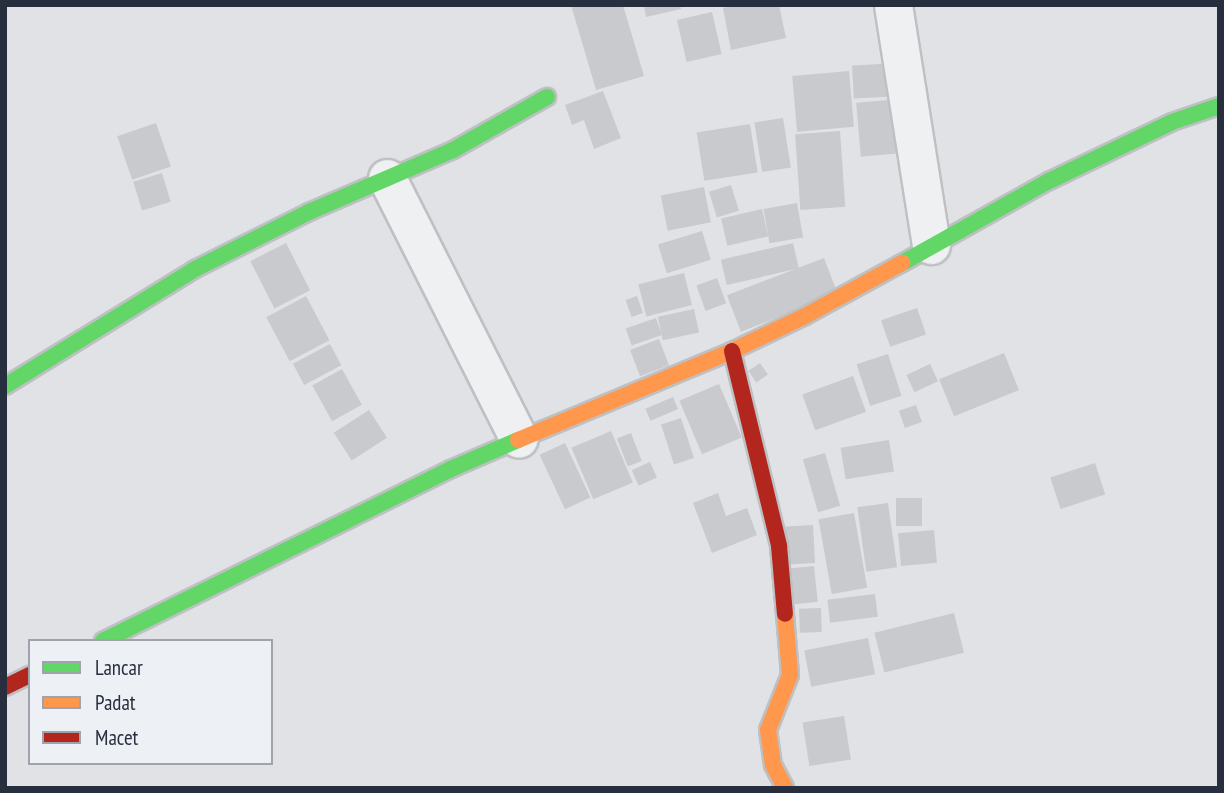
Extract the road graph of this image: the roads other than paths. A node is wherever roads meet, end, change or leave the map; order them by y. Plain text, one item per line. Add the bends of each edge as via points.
1 (893, 5) edge
2 (547, 97) dead end
3 (1214, 108) edge
4 (387, 178) junction
5 (931, 245) junction
6 (732, 351) junction
7 (5, 386) edge
8 (519, 439) junction
9 (107, 639) edge
10 (28, 676) edge
11 (5, 687) edge
12 (785, 788) edge

1 - 5 street
2 - 4 street via 453,150
3 - 5 street via 1172,122 1049,181
4 - 7 street via 195,269
4 - 8 street
5 - 6 street
6 - 8 street
6 - 12 street via 779,546 790,675 768,730 774,765
8 - 9 street
10 - 11 street

